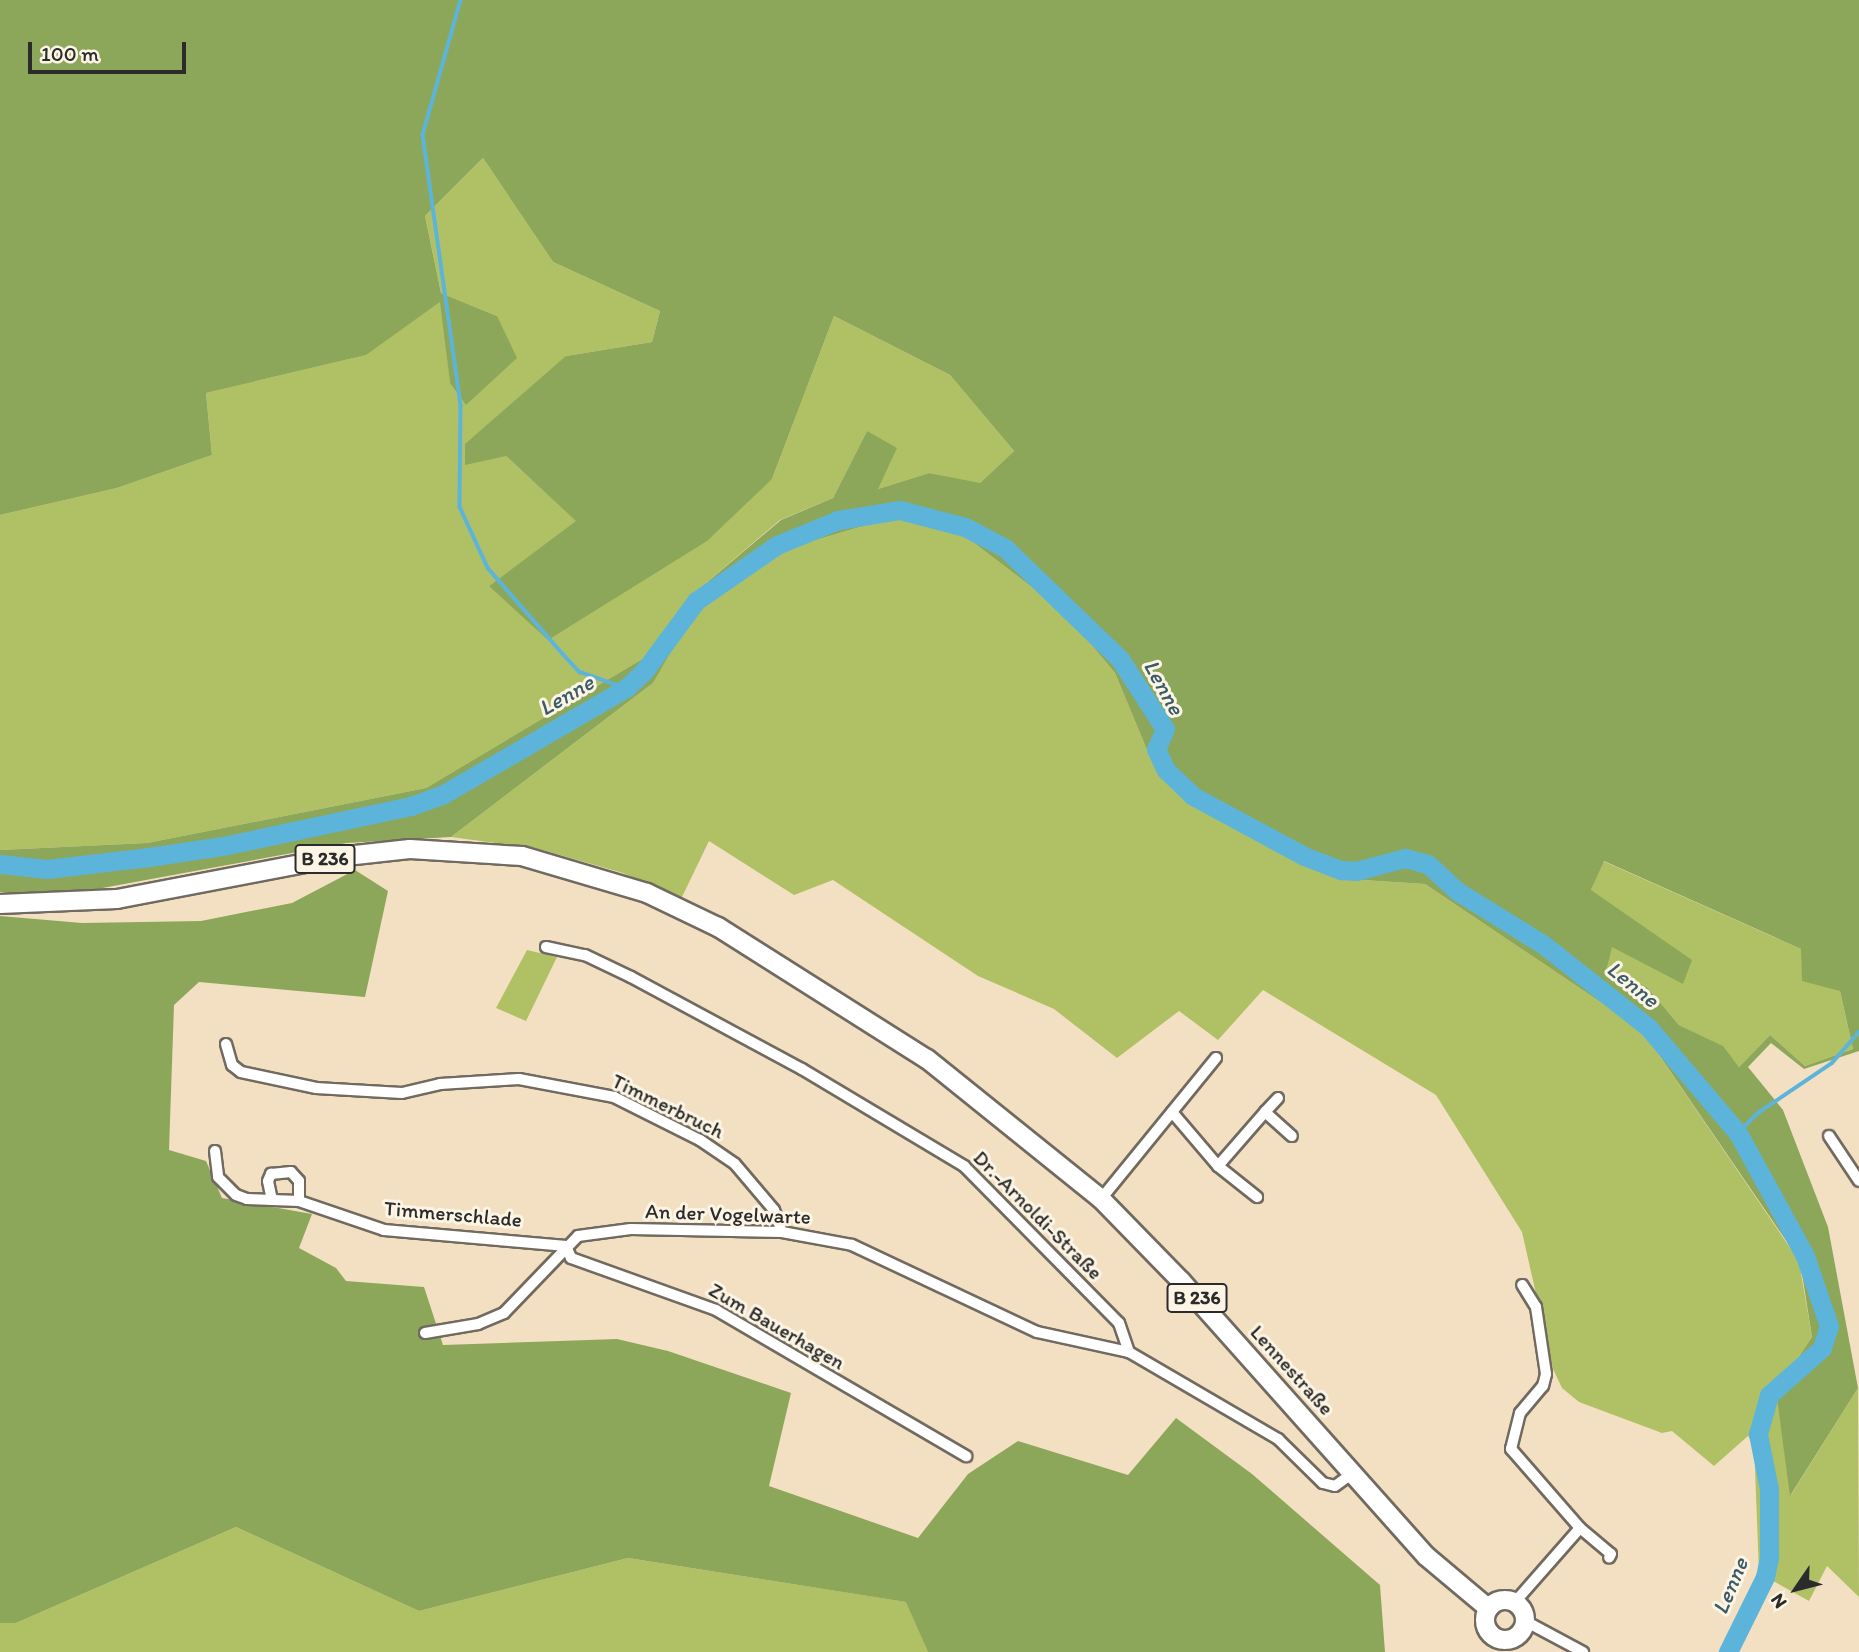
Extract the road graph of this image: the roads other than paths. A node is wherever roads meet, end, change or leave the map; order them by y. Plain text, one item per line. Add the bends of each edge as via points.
1 (0, 904) edge
2 (546, 947) dead end
3 (226, 1044) dead end
4 (1216, 1058) dead end
5 (1278, 1098) dead end
6 (1172, 1112) junction
7 (1265, 1112) junction
8 (1292, 1136) dead end
9 (1829, 1136) dead end
10 (215, 1151) dead end
11 (1218, 1166) junction
12 (1859, 1181) edge
13 (1257, 1197) dead end
14 (1101, 1199) junction
15 (272, 1200) junction
16 (299, 1201) junction
17 (782, 1232) junction
18 (566, 1246) junction
19 (1522, 1285) dead end
20 (425, 1333) dead end
21 (1129, 1352) junction
22 (966, 1456) dead end
23 (1353, 1473) junction
24 (1580, 1528) junction
25 (1609, 1558) dead end
26 (1516, 1602) junction
27 (1488, 1608) junction
28 (1525, 1621) junction
29 (1507, 1646) edge
30 (1583, 1652) edge

1 - 14 main road, Lennestraße / B 236 via 117,899 385,851 467,850 559,864 624,883 718,927 927,1059
2 - 21 street, Dr.-Arnoldi-Straße via 585,955 631,977 802,1069 964,1166 1119,1323
3 - 17 street, Timmerbruch via 232,1065 241,1072 316,1088 402,1093 440,1084 519,1079 614,1097 729,1159 774,1210
4 - 6 street
5 - 7 street
6 - 11 street
6 - 14 street
7 - 8 street
7 - 11 street
9 - 12 street
10 - 15 street, Timmerschlade via 218,1177 225,1186 247,1199
11 - 13 street
14 - 23 main road, Lennestraße / B 236
15 - 16 street, Timmerschlade
15 - 16 street via 271,1174 290,1172 299,1181
16 - 18 street, Timmerschlade via 384,1230
17 - 18 street, An der Vogelwarte via 631,1230 578,1236
17 - 21 street, An der Vogelwarte via 852,1245 1037,1332
18 - 20 street, An der Vogelwarte via 505,1313 478,1324
18 - 22 street, Zum Bauerhagen via 571,1258 716,1310
19 - 24 street via 1536,1307 1546,1374 1537,1395 1520,1413 1511,1450
21 - 23 street via 1279,1439 1323,1483 1335,1486
23 - 27 main road, Lennestraße / B 236 via 1426,1556
24 - 25 street via 1611,1554
24 - 26 street
26 - 27 main road via 1503,1599
26 - 28 main road
27 - 29 main road, B 236 via 1486,1627
28 - 29 main road, B 236
28 - 30 street

